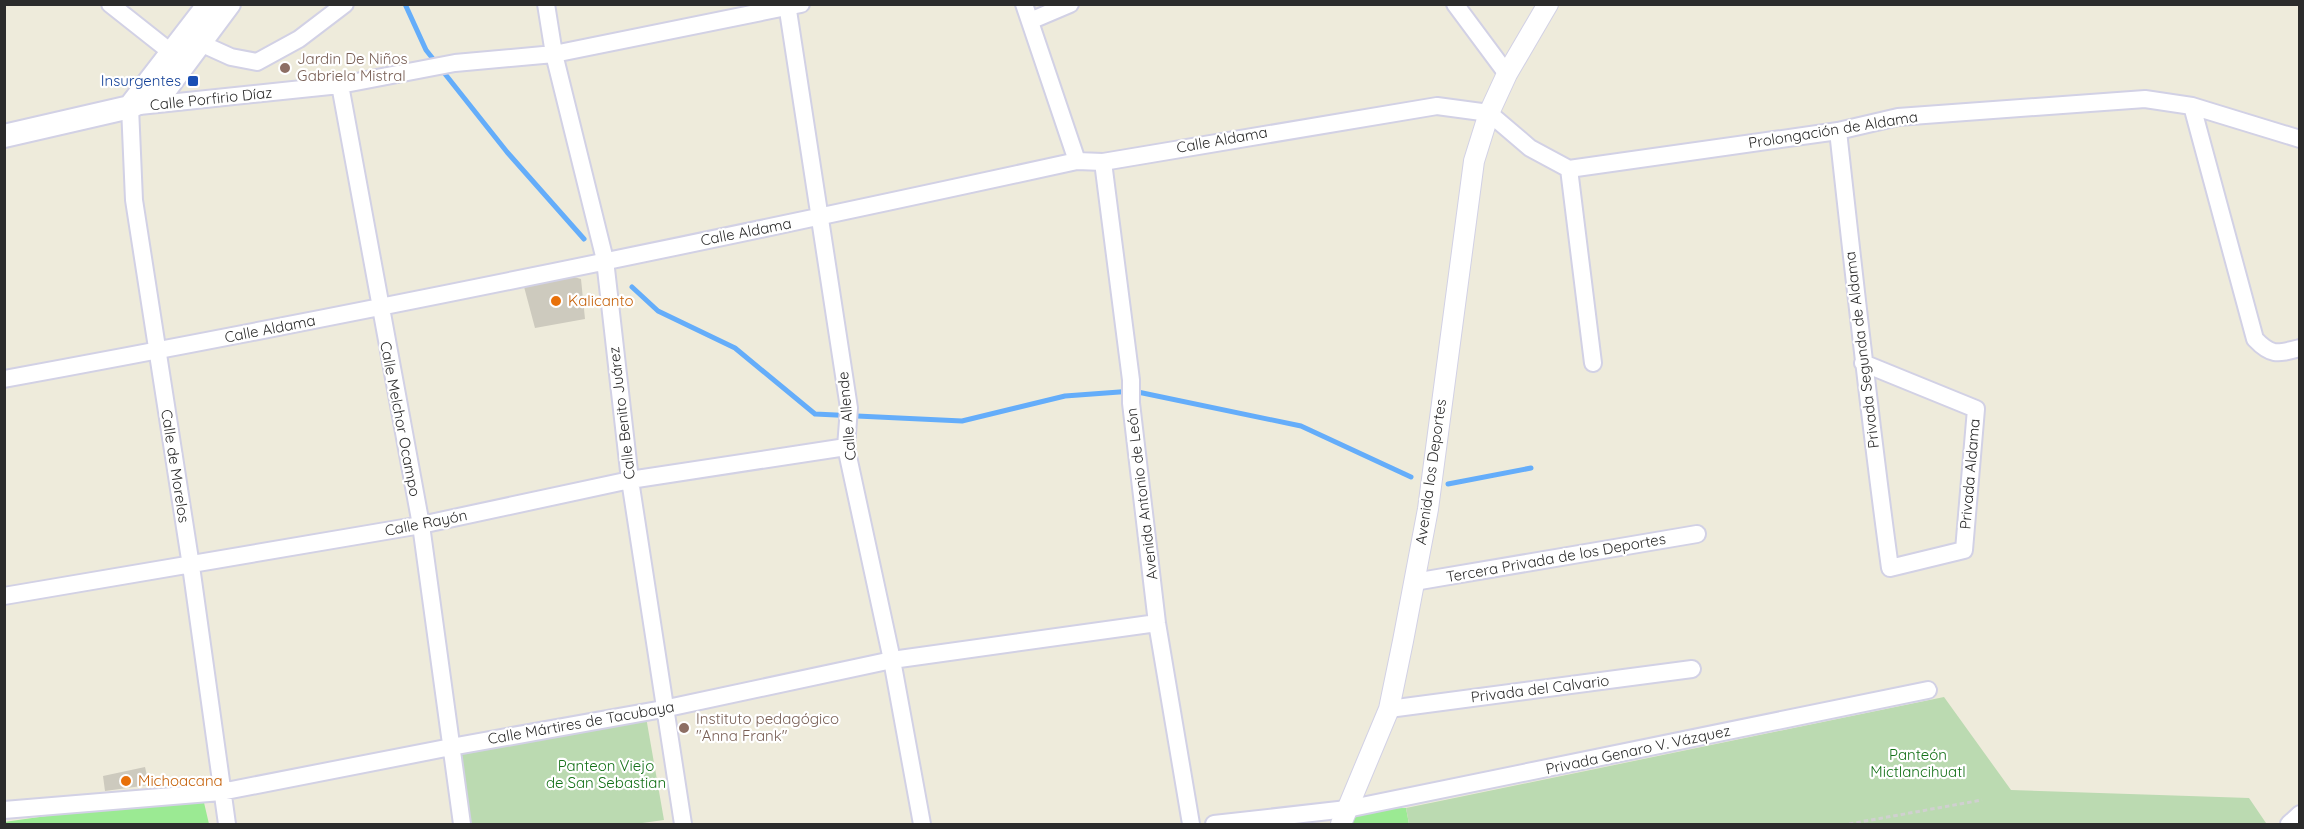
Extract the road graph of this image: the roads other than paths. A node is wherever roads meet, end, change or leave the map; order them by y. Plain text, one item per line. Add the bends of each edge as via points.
1 (110, 4) edge
2 (209, 4) edge
3 (229, 4) edge
4 (345, 4) edge
5 (546, 4) edge
6 (1024, 4) edge
7 (1070, 4) edge
8 (1455, 4) edge
9 (1548, 4) edge
10 (792, 6) edge
11 (1030, 21) junction
12 (200, 43) junction
13 (172, 53) junction
14 (554, 54) junction
15 (1507, 74) junction
16 (340, 85) junction
17 (2192, 106) junction
18 (130, 107) junction
19 (1489, 112) junction
20 (1838, 131) junction
21 (4, 136) edge
22 (2300, 139) edge
23 (1077, 161) junction
24 (1103, 162) junction
25 (1569, 169) junction
26 (820, 217) junction
27 (605, 260) junction
28 (379, 307) junction
29 (2300, 348) edge
30 (156, 351) junction
31 (1593, 363) dead end
32 (1863, 363) junction
33 (4, 379) edge
34 (847, 440) junction
35 (630, 480) junction
36 (421, 525) junction
37 (1697, 534) dead end
38 (191, 566) junction
39 (1890, 568) joint
40 (1414, 582) junction
41 (4, 596) edge
42 (1157, 623) junction
43 (892, 660) junction
44 (1692, 669) dead end
45 (1929, 690) dead end
46 (663, 709) junction
47 (1389, 709) junction
48 (451, 747) junction
49 (221, 792) junction
50 (4, 810) edge
51 (2300, 814) edge
52 (1344, 817) edge
53 (227, 825) edge
54 (462, 825) edge
55 (683, 825) edge
56 (922, 825) edge
57 (1191, 825) edge
58 (1214, 825) edge
59 (2289, 825) edge

1 - 13 street
2 - 13 main road
3 - 12 main road
4 - 12 street via 299,39 257,62 231,57
5 - 14 street, Calle Benito Juárez
6 - 11 street
7 - 11 street
8 - 15 street
9 - 15 street, Avenida los Deportes
10 - 14 street
10 - 26 street, Calle Allende
11 - 23 street
12 - 18 main road via 165,90
13 - 18 main road
14 - 16 street, Calle Porfirio Díaz via 418,68
14 - 27 street, Calle Benito Juárez
15 - 19 street, Avenida los Deportes
16 - 18 street, Calle Porfirio Díaz
16 - 28 street, Calle Melchor Ocampo
17 - 20 street, Prolongación de Aldama via 2145,99 2031,106 1898,117
17 - 22 street, Prolongación de Aldama
17 - 29 street via 2255,339 2266,350 2276,353
18 - 21 main road, Calle Porfirio Díaz
18 - 30 street, Calle de Morelos via 134,200
19 - 24 street, Calle Aldama via 1437,106
19 - 25 street via 1530,148
19 - 40 street, Avenida los Deportes via 1474,161 1428,509
20 - 25 street, Prolongación de Aldama
20 - 32 street, Privada Segunda de Aldama
23 - 24 street, Calle Aldama
23 - 26 street, Calle Aldama
24 - 42 street, Avenida Antonio de León
25 - 31 street
26 - 27 street, Calle Aldama
26 - 34 street, Calle Allende via 849,408
27 - 28 street, Calle Aldama
27 - 35 street, Calle Benito Juárez
28 - 30 street, Calle Aldama
28 - 36 street, Calle Melchor Ocampo
30 - 33 street, Calle Aldama
30 - 38 street, Calle de Morelos
32 - 39 street, Privada Segunda de Aldama
32 - 39 street, Privada Aldama via 1976,409 1964,550
34 - 35 street, Calle Rayón
34 - 43 street, Calle Allende
35 - 36 street, Calle Rayón
35 - 46 street, Calle Benito Juárez
36 - 38 street, Calle Rayón
36 - 48 street, Calle Melchor Ocampo
37 - 40 street, Tercera Privada de los Deportes
38 - 41 street, Calle Rayón
38 - 49 street, Calle de Morelos
40 - 47 street, Avenida los Deportes
42 - 43 street, Calle Mártires de Tacubaya
42 - 57 street, Avenida Antonio de León
43 - 46 street, Calle Mártires de Tacubaya
43 - 56 street, Calle Allende
44 - 47 street, Privada del Calvario
45 - 52 street, Privada Genaro V. Vázquez
46 - 48 street, Calle Mártires de Tacubaya
46 - 55 street, Calle Benito Juárez
47 - 52 street, Avenida los Deportes
48 - 49 street, Calle Mártires de Tacubaya
48 - 54 street, Calle Melchor Ocampo
49 - 50 street, Calle Mártires de Tacubaya
49 - 53 street, Calle de Morelos
51 - 59 street
52 - 58 street, Privada Genaro V. Vázquez

